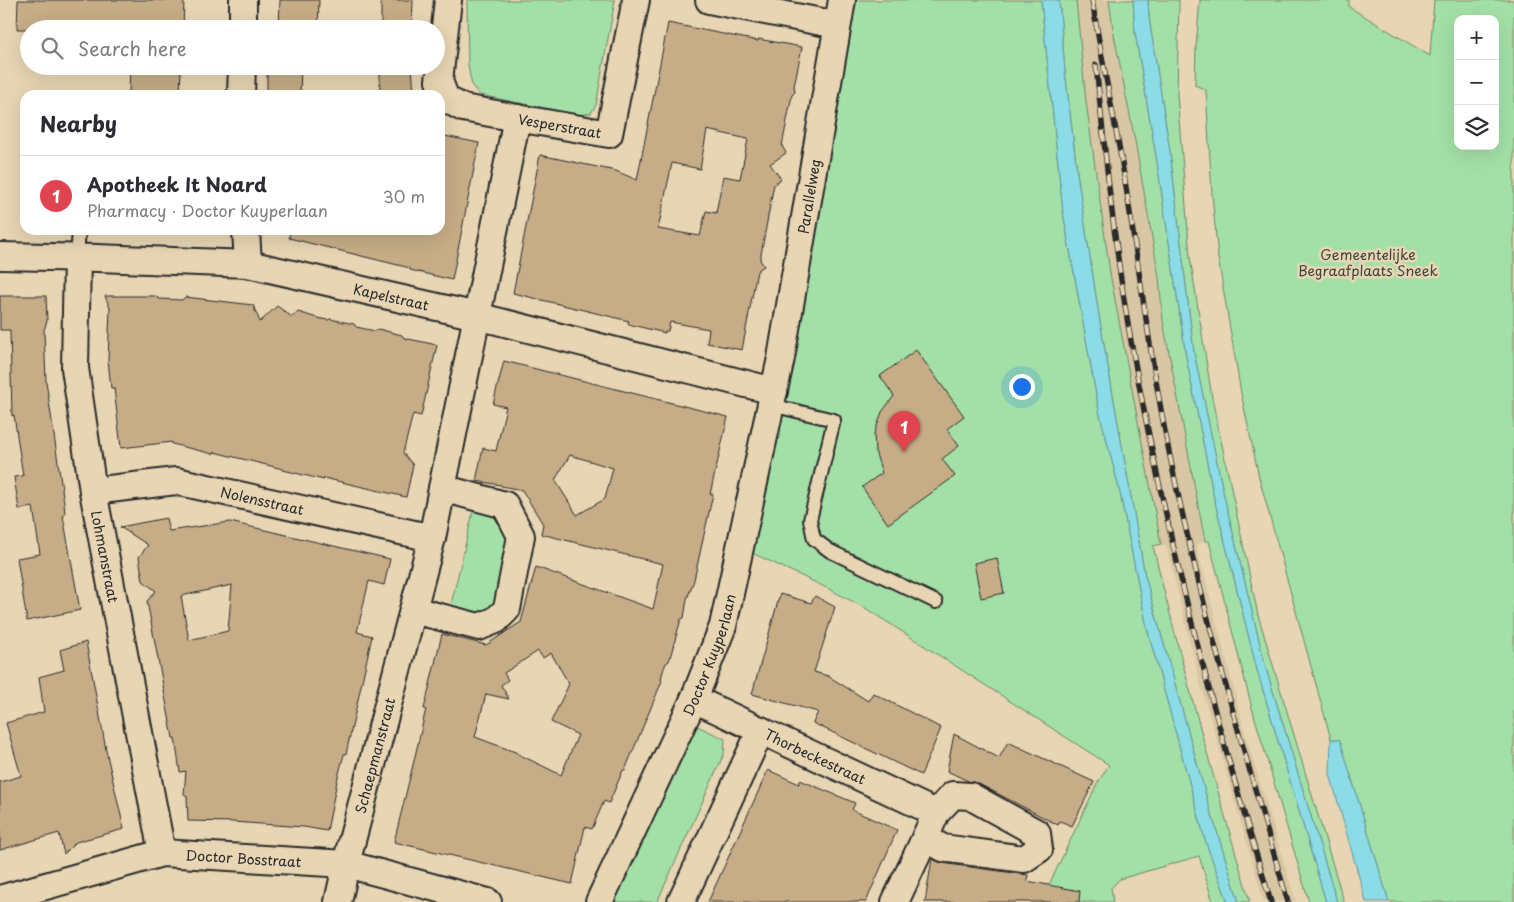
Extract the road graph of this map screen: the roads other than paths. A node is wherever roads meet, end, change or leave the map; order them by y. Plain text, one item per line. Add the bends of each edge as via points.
1 (243, 0) edge
2 (448, 0) edge
3 (636, 0) edge
4 (709, 0) edge
5 (839, 12) edge
6 (242, 20) edge
7 (445, 27) edge
8 (242, 75) edge
9 (440, 75) edge
10 (241, 90) edge
11 (442, 90) edge
12 (445, 96) edge
13 (517, 118) junction
14 (79, 235) edge
15 (246, 235) edge
16 (0, 256) edge
17 (77, 257) junction
18 (248, 264) junction
19 (477, 316) junction
20 (773, 398) junction
21 (442, 488) junction
22 (93, 492) junction
23 (432, 538) junction
24 (936, 602) dead end
25 (413, 610) junction
26 (694, 699) junction
27 (761, 730) junction
28 (936, 813) junction
29 (925, 838) junction
30 (162, 853) junction
31 (346, 864) junction
32 (0, 899) edge
33 (338, 902) edge
34 (488, 902) edge
35 (599, 902) edge
36 (681, 902) edge
37 (895, 902) edge

1 - 6 street
2 - 7 street
3 - 13 street, Vesperstraat via 609,134
4 - 5 street
5 - 20 street, Parallelweg
8 - 10 street
9 - 11 street
12 - 13 street via 463,108
13 - 19 street, Vesperstraat
14 - 17 lane
15 - 18 street
16 - 17 street, Kapelstraat
17 - 18 street, Kapelstraat
17 - 22 street, Lohmanstraat via 75,368
18 - 19 street, Kapelstraat
19 - 20 street, Kapelstraat
19 - 21 street, Schaepmanstraat
20 - 24 lane via 834,420 810,520 814,539 830,551
20 - 26 street, Doctor Kuyperlaan via 723,626
21 - 23 street, Schaepmanstraat
21 - 25 street via 505,505 513,518 521,536 506,609 496,620 479,626
22 - 23 street, Nolensstraat via 176,481
22 - 30 street, Lohmanstraat
23 - 25 street, Schaepmanstraat
25 - 31 street, Schaepmanstraat
26 - 27 street, Thorbeckestraat
26 - 35 street, Doctor Kuyperlaan
27 - 28 street, Thorbeckestraat
27 - 36 street
28 - 29 street
28 - 29 street via 953,795 970,796 1037,832 1038,849 1024,859 943,848
29 - 37 street
30 - 31 street, Doctor Bosstraat
30 - 32 street, Doctor Bosstraat
31 - 33 street, Schaepmanstraat
31 - 34 street, Doctor Bosstraat

